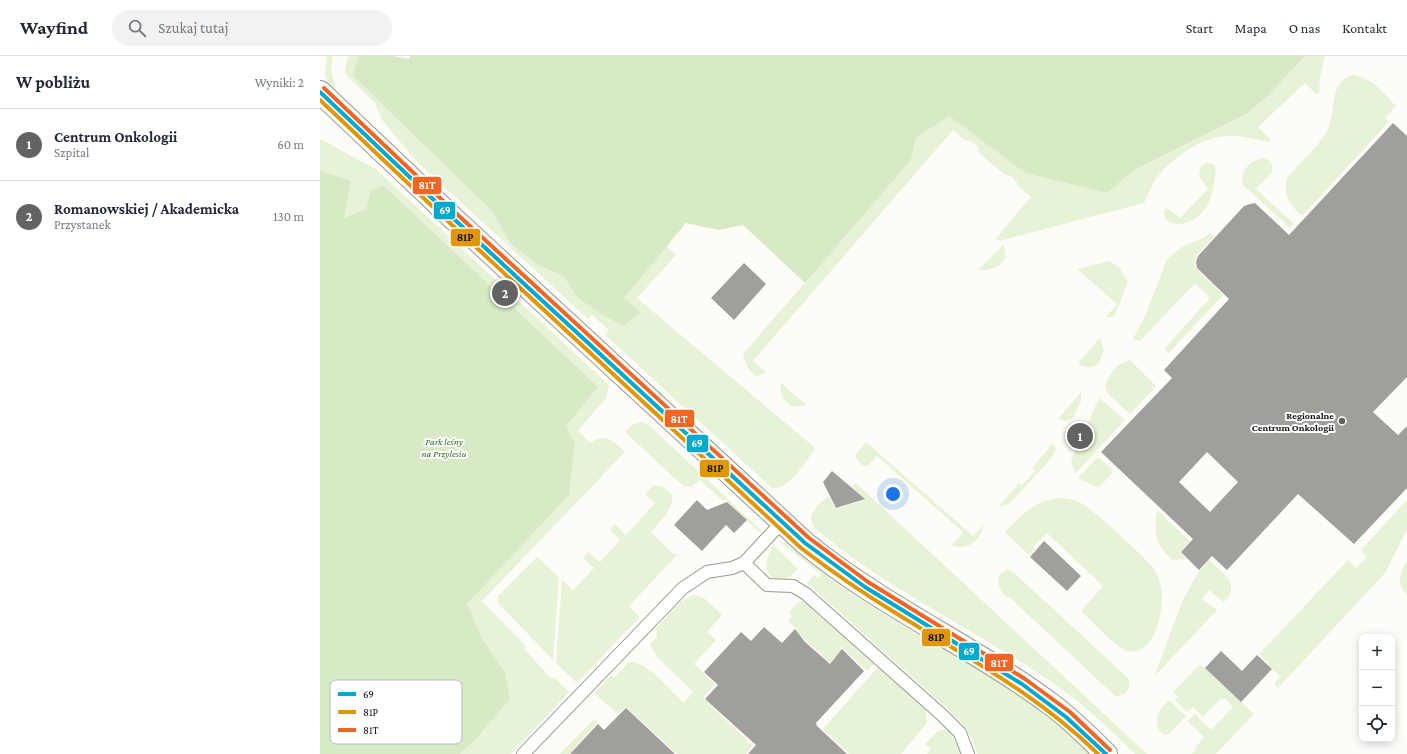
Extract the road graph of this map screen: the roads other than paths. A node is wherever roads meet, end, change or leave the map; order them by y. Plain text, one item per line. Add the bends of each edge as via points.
1 (320, 92) edge
2 (782, 522) junction
3 (744, 563) junction
4 (523, 754) edge
5 (968, 754) edge
6 (1106, 754) edge

1 - 2 street via 392,162
2 - 3 lane
2 - 6 street via 850,579 982,658 1052,705 1076,724
3 - 4 lane via 708,572 683,588
3 - 5 lane via 767,585 793,586 806,594 942,714 960,733

